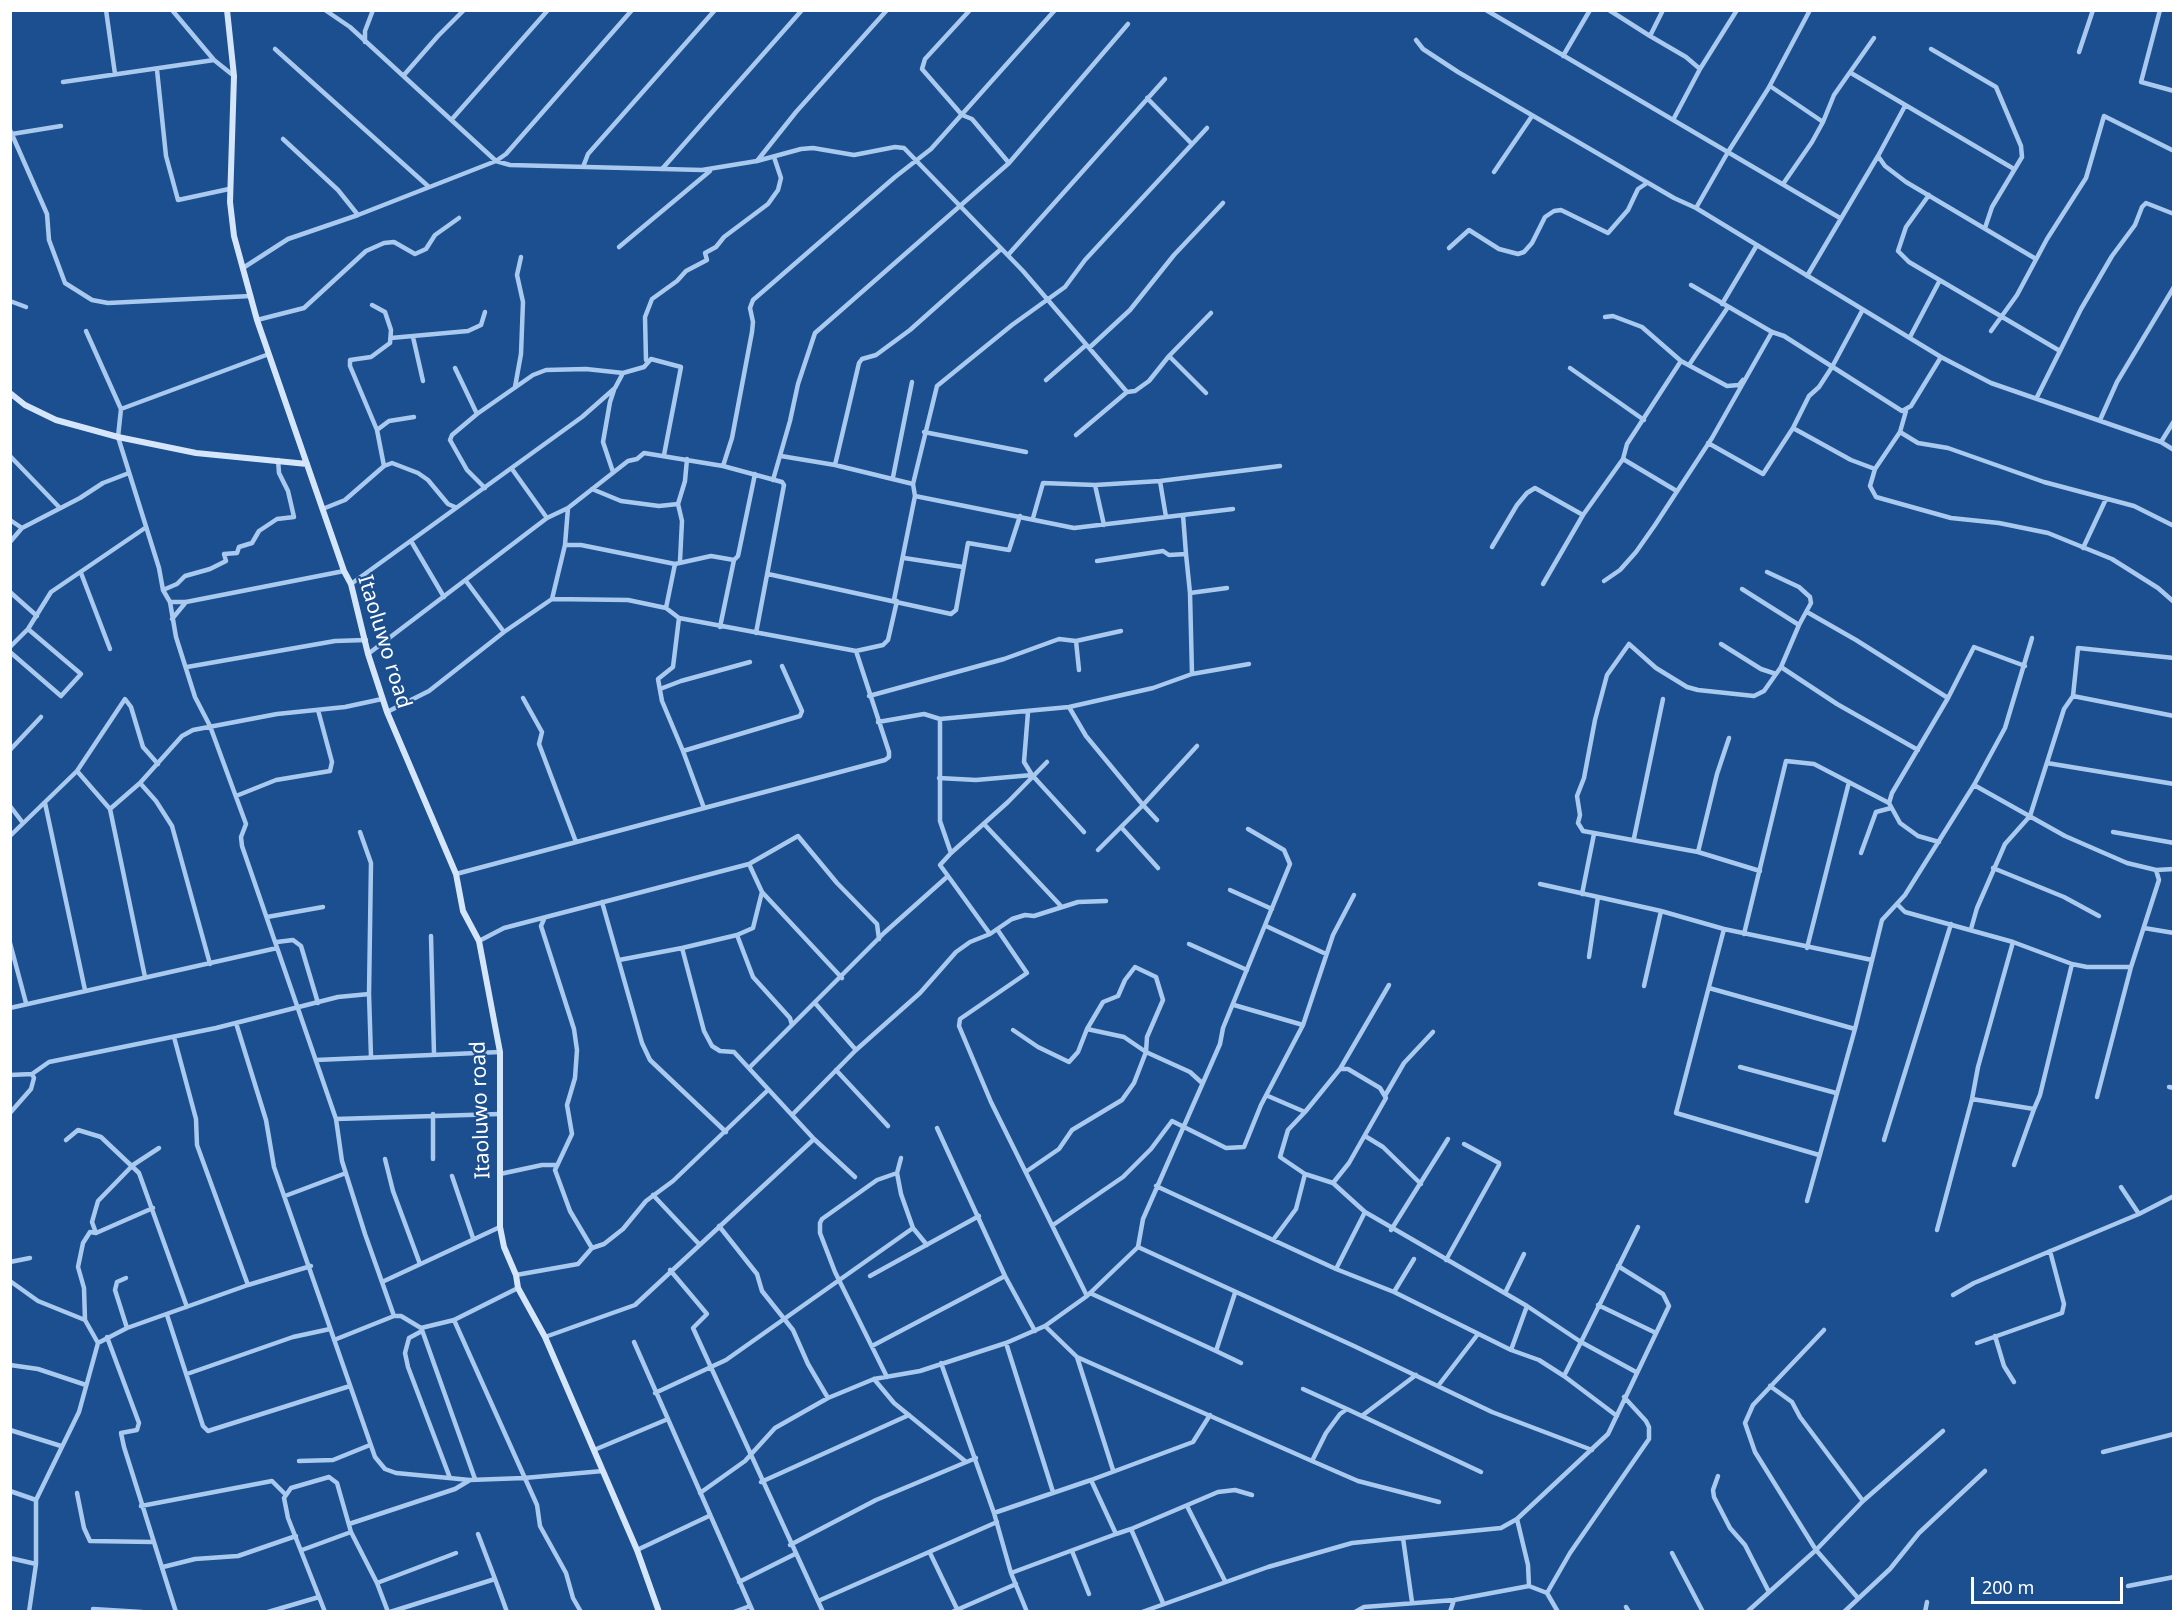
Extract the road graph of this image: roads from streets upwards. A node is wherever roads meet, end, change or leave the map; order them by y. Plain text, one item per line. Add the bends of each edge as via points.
1 (106, 10) edge
2 (172, 10) edge
3 (227, 10) edge
4 (325, 10) edge
5 (373, 10) edge
6 (464, 10) edge
7 (548, 10) edge
8 (632, 10) edge
9 (716, 10) edge
10 (802, 10) edge
11 (887, 10) edge
12 (970, 10) edge
13 (1055, 10) edge
14 (1486, 10) edge
15 (1590, 10) edge
16 (1609, 10) edge
17 (1663, 10) edge
18 (1737, 10) edge
19 (1810, 10) edge
20 (2093, 10) edge
21 (2160, 10) edge
22 (1128, 24) dead end
23 (1650, 36) junction
24 (1874, 38) dead end
25 (1416, 40) dead end
26 (365, 42) junction
27 (275, 49) dead end
28 (1931, 49) dead end
29 (2079, 52) dead end
30 (1563, 56) junction
31 (214, 60) junction
32 (1700, 69) junction
33 (157, 70) junction
34 (1851, 73) junction
35 (115, 74) junction
36 (404, 75) junction
37 (234, 76) junction
38 (1165, 79) dead end
39 (63, 82) dead end
40 (1770, 86) junction
41 (2174, 91) edge
42 (1147, 98) junction
43 (1905, 106) junction
44 (962, 115) junction
45 (1532, 116) junction
46 (453, 118) junction
47 (1673, 120) junction
48 (1823, 122) junction
49 (62, 126) dead end
50 (1207, 128) dead end
51 (11, 132) edge
52 (283, 139) dead end
53 (1191, 143) junction
54 (2174, 151) edge
55 (1728, 152) junction
56 (1878, 156) junction
57 (774, 157) junction
58 (918, 160) junction
59 (496, 161) junction
60 (757, 161) junction
61 (1009, 163) junction
62 (583, 167) junction
63 (662, 169) junction
64 (2014, 169) junction
65 (712, 170) junction
66 (1494, 172) dead end
67 (1647, 183) junction
68 (1783, 184) junction
69 (429, 187) junction
70 (229, 189) junction
71 (1929, 195) junction
72 (1223, 202) dead end
73 (962, 206) junction
74 (1696, 208) junction
75 (2174, 214) edge
76 (358, 215) junction
77 (459, 218) dead end
78 (1840, 218) junction
79 (1985, 228) junction
80 (1757, 245) junction
81 (619, 247) dead end
82 (1449, 248) dead end
83 (1001, 249) junction
84 (1008, 255) junction
85 (521, 257) dead end
86 (2036, 259) junction
87 (243, 268) junction
88 (1807, 276) junction
89 (1940, 280) junction
90 (1691, 285) dead end
91 (2174, 287) edge
92 (251, 296) junction
93 (10, 301) edge
94 (1047, 302) junction
95 (1722, 304) junction
96 (372, 305) dead end
97 (26, 307) dead end
98 (1728, 307) junction
99 (1862, 311) junction
100 (485, 312) dead end
101 (1211, 313) dead end
102 (2001, 315) junction
103 (1605, 317) dead end
104 (257, 320) junction
105 (86, 331) dead end
106 (1991, 331) dead end
107 (1772, 332) junction
108 (413, 337) junction
109 (1910, 337) junction
110 (391, 338) junction
111 (1087, 346) junction
112 (2060, 351) junction
113 (269, 354) junction
114 (1169, 356) junction
115 (1941, 357) junction
116 (647, 360) junction
117 (1681, 361) junction
118 (1689, 365) junction
119 (1832, 367) junction
120 (455, 368) dead end
121 (1570, 368) dead end
122 (623, 373) junction
123 (1046, 380) dead end
124 (1743, 380) junction
125 (423, 381) dead end
126 (912, 382) dead end
127 (515, 387) junction
128 (615, 388) junction
129 (1127, 392) junction
130 (10, 393) edge
131 (1206, 393) dead end
132 (2037, 397) junction
133 (121, 409) junction
134 (1906, 411) junction
135 (477, 414) junction
136 (414, 417) dead end
137 (1644, 420) junction
138 (2100, 420) junction
139 (2174, 421) edge
140 (1793, 428) junction
141 (377, 430) junction
142 (924, 432) junction
143 (1900, 432) junction
144 (1076, 435) dead end
145 (118, 437) junction
146 (2161, 442) junction
147 (1708, 443) junction
148 (2174, 450) edge
149 (1026, 452) dead end
150 (664, 455) junction
151 (10, 456) edge
152 (781, 456) junction
153 (687, 459) junction
154 (1623, 459) junction
155 (278, 460) junction
156 (308, 464) junction
157 (835, 465) junction
158 (384, 466) junction
159 (723, 466) junction
160 (1280, 466) dead end
161 (512, 469) junction
162 (1875, 469) junction
163 (613, 472) junction
164 (129, 473) junction
165 (755, 474) junction
166 (893, 477) junction
167 (773, 480) junction
168 (1160, 481) junction
169 (914, 484) junction
170 (1095, 485) junction
171 (485, 488) junction
172 (592, 489) junction
173 (1675, 490) junction
174 (915, 496) junction
175 (2106, 499) junction
176 (678, 504) junction
177 (59, 507) junction
178 (455, 507) junction
179 (325, 508) junction
180 (568, 508) junction
181 (1233, 509) dead end
182 (1184, 515) junction
183 (1583, 515) junction
184 (1020, 516) junction
185 (1166, 517) junction
186 (547, 518) junction
187 (1033, 518) junction
188 (10, 520) edge
189 (1104, 525) junction
190 (2174, 526) edge
191 (22, 528) junction
192 (145, 528) junction
193 (411, 541) junction
194 (10, 542) edge
195 (565, 545) junction
196 (1492, 547) dead end
197 (2083, 548) junction
198 (1186, 554) junction
199 (904, 558) junction
200 (734, 560) junction
201 (1097, 561) dead end
202 (677, 563) junction
203 (963, 567) junction
204 (344, 571) junction
205 (81, 573) junction
206 (1767, 573) dead end
207 (768, 574) junction
208 (466, 581) junction
209 (1604, 581) dead end
210 (351, 584) junction
211 (1543, 584) dead end
212 (1227, 588) dead end
213 (1742, 589) dead end
214 (163, 590) junction
215 (10, 592) edge
216 (1190, 593) junction
217 (444, 597) junction
218 (552, 599) junction
219 (896, 601) junction
220 (170, 602) junction
221 (186, 602) junction
222 (2174, 602) edge
223 (666, 608) junction
224 (1807, 612) junction
225 (37, 616) junction
226 (679, 618) junction
227 (172, 619) junction
228 (1799, 625) junction
229 (720, 627) junction
230 (28, 629) junction
231 (1121, 631) dead end
232 (504, 632) junction
233 (756, 633) junction
234 (2032, 638) dead end
235 (366, 640) junction
236 (1076, 641) junction
237 (1721, 644) dead end
238 (10, 646) edge
239 (110, 650) dead end
240 (856, 651) junction
241 (10, 652) edge
242 (368, 654) junction
243 (2174, 658) edge
244 (750, 662) dead end
245 (1249, 664) dead end
246 (782, 666) dead end
247 (1781, 666) junction
248 (2025, 666) junction
249 (187, 667) junction
250 (1079, 670) dead end
251 (1192, 674) junction
252 (1776, 674) junction
253 (660, 689) junction
254 (869, 696) junction
255 (2073, 696) junction
256 (523, 698) dead end
257 (1948, 698) junction
258 (382, 699) junction
259 (1663, 699) dead end
260 (1070, 707) junction
261 (318, 710) junction
262 (387, 712) junction
263 (1028, 712) junction
264 (2174, 716) edge
265 (41, 717) dead end
266 (940, 719) junction
267 (878, 722) junction
268 (210, 726) junction
269 (1729, 738) dead end
270 (1197, 746) dead end
271 (10, 750) edge
272 (1918, 750) junction
273 (682, 751) junction
274 (1047, 762) dead end
275 (2047, 763) junction
276 (158, 764) junction
277 (77, 771) junction
278 (1032, 775) junction
279 (939, 778) junction
280 (1849, 782) junction
281 (140, 783) junction
282 (2174, 784) edge
283 (1974, 785) junction
284 (236, 796) junction
285 (45, 803) junction
286 (1143, 805) junction
287 (10, 806) edge
288 (1890, 806) junction
289 (704, 808) junction
290 (110, 809) junction
291 (2030, 816) junction
292 (1157, 820) dead end
293 (23, 823) junction
294 (984, 824) junction
295 (1121, 827) junction
296 (1248, 829) dead end
297 (360, 832) dead end
298 (1084, 832) dead end
299 (2113, 832) dead end
300 (1594, 834) junction
301 (10, 836) edge
302 (1634, 838) junction
303 (576, 842) junction
304 (1939, 842) junction
305 (2174, 843) edge
306 (1098, 850) dead end
307 (1698, 852) junction
308 (951, 853) junction
309 (1861, 853) dead end
310 (748, 864) junction
311 (1158, 868) dead end
312 (1993, 868) junction
313 (2174, 869) edge
314 (2158, 870) junction
315 (1760, 871) junction
316 (456, 874) junction
317 (948, 876) junction
318 (1540, 884) dead end
319 (1230, 890) dead end
320 (762, 892) junction
321 (1582, 894) junction
322 (1354, 895) dead end
323 (1598, 897) junction
324 (1106, 901) dead end
325 (602, 902) junction
326 (1897, 904) junction
327 (1060, 905) junction
328 (323, 907) dead end
329 (1272, 909) junction
330 (1661, 911) junction
331 (2099, 916) dead end
332 (267, 917) junction
333 (544, 919) junction
334 (1951, 924) junction
335 (1266, 926) junction
336 (2144, 928) junction
337 (997, 929) junction
338 (1724, 929) junction
339 (1971, 929) junction
340 (2174, 933) edge
341 (990, 934) junction
342 (1744, 934) junction
343 (737, 935) junction
344 (431, 936) dead end
345 (879, 939) junction
346 (479, 941) junction
347 (2013, 942) junction
348 (10, 943) edge
349 (1189, 944) dead end
350 (277, 945) junction
351 (682, 948) junction
352 (1807, 948) junction
353 (1326, 954) junction
354 (1589, 957) dead end
355 (619, 960) junction
356 (1872, 960) junction
357 (210, 964) junction
358 (2072, 964) junction
359 (2131, 967) junction
360 (1247, 970) junction
361 (145, 977) junction
362 (842, 978) junction
363 (1389, 985) dead end
364 (1644, 986) dead end
365 (1709, 988) junction
366 (85, 990) junction
367 (369, 994) junction
368 (26, 1003) junction
369 (318, 1003) junction
370 (815, 1003) junction
371 (1234, 1005) junction
372 (10, 1008) edge
373 (298, 1008) junction
374 (236, 1023) junction
375 (792, 1025) junction
376 (1303, 1025) junction
377 (1087, 1029) junction
378 (1855, 1029) junction
379 (1013, 1030) dead end
380 (1433, 1032) dead end
381 (174, 1037) junction
382 (856, 1050) junction
383 (500, 1052) junction
384 (1146, 1052) junction
385 (434, 1054) junction
386 (371, 1057) junction
387 (316, 1060) junction
388 (1740, 1067) dead end
389 (749, 1068) junction
390 (1340, 1069) junction
391 (836, 1070) junction
392 (32, 1074) junction
393 (10, 1075) edge
394 (1201, 1082) junction
395 (768, 1090) junction
396 (1836, 1093) junction
397 (1386, 1094) junction
398 (2097, 1097) dead end
399 (1972, 1100) junction
400 (1261, 1105) junction
401 (2034, 1108) junction
402 (1305, 1112) junction
403 (10, 1113) edge
404 (433, 1114) junction
405 (500, 1114) junction
406 (792, 1115) junction
407 (336, 1119) junction
408 (888, 1126) dead end
409 (937, 1128) dead end
410 (1182, 1128) junction
411 (726, 1132) junction
412 (1365, 1136) junction
413 (814, 1139) junction
414 (1448, 1139) dead end
415 (66, 1140) dead end
416 (1884, 1140) dead end
417 (1464, 1144) dead end
418 (159, 1148) dead end
419 (1819, 1155) junction
420 (901, 1158) dead end
421 (385, 1159) dead end
422 (433, 1159) dead end
423 (557, 1165) junction
424 (2014, 1165) dead end
425 (132, 1167) junction
426 (1027, 1171) junction
427 (346, 1173) junction
428 (897, 1173) junction
429 (500, 1174) junction
430 (1305, 1174) junction
431 (452, 1176) dead end
432 (855, 1177) dead end
433 (1333, 1182) junction
434 (1421, 1185) junction
435 (1156, 1186) junction
436 (2121, 1187) dead end
437 (653, 1195) junction
438 (285, 1196) junction
439 (2174, 1196) edge
440 (1807, 1201) dead end
441 (153, 1208) junction
442 (1365, 1212) junction
443 (2139, 1214) junction
444 (979, 1216) junction
445 (1053, 1225) junction
446 (719, 1226) junction
447 (500, 1227) junction
448 (1638, 1227) dead end
449 (913, 1228) junction
450 (1391, 1230) junction
451 (1937, 1230) dead end
452 (96, 1233) junction
453 (473, 1238) junction
454 (1273, 1240) junction
455 (699, 1244) junction
456 (927, 1245) junction
457 (1138, 1247) junction
458 (592, 1248) junction
459 (2050, 1251) junction
460 (1524, 1254) dead end
461 (30, 1258) dead end
462 (1414, 1259) dead end
463 (1446, 1260) junction
464 (10, 1262) edge
465 (420, 1264) junction
466 (311, 1266) junction
467 (1618, 1266) junction
468 (1336, 1269) junction
469 (670, 1270) junction
470 (516, 1275) junction
471 (870, 1276) dead end
472 (1005, 1276) junction
473 (126, 1278) dead end
474 (839, 1278) junction
475 (10, 1281) edge
476 (382, 1282) junction
477 (248, 1285) junction
478 (518, 1288) junction
479 (1394, 1292) junction
480 (1235, 1293) junction
481 (1505, 1293) junction
482 (1088, 1294) junction
483 (1953, 1294) dead end
484 (1598, 1305) junction
485 (1527, 1306) junction
486 (187, 1307) junction
487 (167, 1315) junction
488 (394, 1316) junction
489 (85, 1320) junction
490 (454, 1320) junction
491 (785, 1320) junction
492 (1045, 1326) junction
493 (127, 1328) junction
494 (330, 1329) junction
495 (421, 1329) junction
496 (1824, 1330) dead end
497 (1035, 1331) junction
498 (1656, 1333) junction
499 (1478, 1334) junction
500 (1995, 1336) junction
501 (106, 1337) junction
502 (545, 1337) junction
503 (334, 1340) junction
504 (634, 1342) dead end
505 (1581, 1342) junction
506 (1977, 1342) dead end
507 (98, 1343) junction
508 (1006, 1343) junction
509 (872, 1346) junction
510 (1216, 1350) junction
511 (1511, 1350) junction
512 (1077, 1357) junction
513 (941, 1363) junction
514 (1241, 1363) dead end
515 (10, 1365) edge
516 (711, 1367) junction
517 (1636, 1372) junction
518 (187, 1374) junction
519 (1416, 1375) junction
520 (1564, 1376) junction
521 (887, 1377) junction
522 (874, 1379) junction
523 (2014, 1382) dead end
524 (86, 1385) junction
525 (350, 1386) junction
526 (1438, 1386) junction
527 (1770, 1386) junction
528 (1304, 1389) dead end
529 (655, 1393) junction
530 (1624, 1397) junction
531 (828, 1398) junction
532 (1347, 1409) junction
533 (909, 1415) junction
534 (1210, 1415) junction
535 (1364, 1415) junction
536 (1617, 1416) junction
537 (668, 1419) junction
538 (10, 1430) edge
539 (1943, 1431) dead end
540 (2174, 1434) edge
541 (370, 1445) junction
542 (61, 1446) junction
543 (594, 1450) junction
544 (1592, 1450) junction
545 (2103, 1452) dead end
546 (749, 1456) junction
547 (976, 1458) junction
548 (299, 1461) dead end
549 (965, 1461) junction
550 (1312, 1461) junction
551 (1113, 1470) junction
552 (603, 1471) junction
553 (1985, 1471) dead end
554 (1481, 1472) dead end
555 (1718, 1476) dead end
556 (450, 1478) junction
557 (524, 1478) junction
558 (472, 1479) junction
559 (1091, 1480) junction
560 (761, 1482) junction
561 (10, 1491) edge
562 (77, 1492) dead end
563 (1053, 1492) junction
564 (700, 1493) junction
565 (285, 1494) junction
566 (1252, 1495) dead end
567 (36, 1500) junction
568 (1863, 1501) junction
569 (1439, 1502) dead end
570 (141, 1506) junction
571 (1187, 1506) junction
572 (994, 1514) junction
573 (709, 1516) junction
574 (1516, 1519) junction
575 (997, 1522) junction
576 (349, 1524) junction
577 (1131, 1529) junction
578 (351, 1532) junction
579 (478, 1534) dead end
580 (1116, 1534) junction
581 (296, 1536) junction
582 (1403, 1538) junction
583 (153, 1542) junction
584 (790, 1545) junction
585 (303, 1550) junction
586 (637, 1550) junction
587 (1815, 1550) junction
588 (1072, 1551) junction
589 (456, 1553) dead end
590 (930, 1553) junction
591 (1672, 1553) dead end
592 (795, 1554) junction
593 (10, 1558) edge
594 (36, 1564) junction
595 (163, 1567) junction
596 (1011, 1573) junction
597 (2174, 1577) edge
598 (495, 1579) junction
599 (1225, 1581) junction
600 (739, 1582) junction
601 (377, 1583) junction
602 (1016, 1584) junction
603 (1529, 1586) junction
604 (2128, 1586) dead end
605 (1769, 1592) junction
606 (1089, 1593) dead end
607 (1547, 1593) junction
608 (319, 1597) junction
609 (1858, 1598) junction
610 (1454, 1600) junction
611 (818, 1601) junction
612 (1412, 1602) junction
613 (1927, 1602) dead end
614 (1163, 1603) junction
615 (1386, 1604) junction
616 (93, 1609) dead end
617 (752, 1609) edge
618 (954, 1610) edge
619 (30, 1611) edge
620 (142, 1611) edge
621 (176, 1611) edge
622 (268, 1611) edge
623 (325, 1611) edge
624 (389, 1611) edge
625 (507, 1611) edge
626 (581, 1611) edge
627 (659, 1611) edge
628 (734, 1611) edge
629 (823, 1611) edge
630 (1027, 1611) edge
631 (1142, 1611) edge
632 (1355, 1611) edge
633 (1388, 1611) edge
634 (1450, 1611) edge
635 (1558, 1611) edge
636 (1703, 1611) edge
637 (1747, 1611) edge
638 (1844, 1611) edge
639 (1925, 1611) edge

1 - 35 street
2 - 31 street
3 - 37 street, Itaoluwo road
4 - 26 street
5 - 26 street
6 - 36 street
7 - 46 street
8 - 59 street
9 - 62 street via 588,154
10 - 63 street
11 - 60 street
12 - 44 street via 922,66
13 - 44 street
14 - 30 street
15 - 30 street
16 - 23 street
17 - 23 street
18 - 32 street
19 - 40 street
20 - 29 street
21 - 41 street via 2141,82
22 - 61 street
23 - 32 street
24 - 34 street
25 - 45 street via 1458,72
26 - 36 street
27 - 69 street
28 - 64 street via 1996,87 2021,146 2022,157
30 - 47 street
31 - 33 street
31 - 37 street
32 - 47 street
33 - 35 street
33 - 70 street via 166,156 178,200
34 - 43 street
34 - 48 street via 1834,95
35 - 39 street
36 - 46 street
37 - 70 street, Itaoluwo road
38 - 42 street
40 - 48 street
40 - 55 street
42 - 53 street
42 - 84 street
43 - 56 street
43 - 64 street
44 - 58 street
44 - 61 street via 972,119
45 - 66 street
45 - 67 street
46 - 59 street
47 - 55 street
48 - 68 street
49 - 51 street
50 - 53 street
51 - 92 street via 46,214 51,247 65,283 92,300 108,303
52 - 76 street via 338,190
53 - 94 street via 1065,287
54 - 86 street via 2104,116 2086,178
55 - 68 street
55 - 74 street
56 - 71 street via 1885,166
56 - 78 street
57 - 58 street via 813,148 854,155 900,146
57 - 60 street
57 - 116 street via 781,178 768,204 705,253 707,260 686,271 652,299 645,317
58 - 73 street
58 - 159 street via 753,300 752,332
59 - 62 street via 510,165
59 - 69 street
60 - 65 street
61 - 73 street
62 - 63 street
63 - 65 street
64 - 79 street
65 - 81 street
67 - 74 street
67 - 82 street via 1638,189 1628,210 1608,233 1561,210 1545,217 1524,252 1499,249 1469,230
68 - 78 street
69 - 76 street
70 - 87 street, Itaoluwo road via 234,236
71 - 79 street
71 - 89 street via 1906,227 1898,251
72 - 111 street via 1130,310
73 - 83 street
73 - 152 street via 815,333
74 - 80 street
75 - 112 street via 2146,203 2142,207
76 - 87 street via 288,239
77 - 104 street via 435,235 426,249 415,254 394,242 384,243 366,251 304,308
78 - 88 street
79 - 86 street
80 - 88 street
80 - 95 street
83 - 84 street
83 - 157 street via 910,330 876,355 861,359
84 - 94 street
85 - 127 street via 517,275 523,302 521,354
86 - 102 street
87 - 92 street, Itaoluwo road
88 - 99 street
89 - 102 street
89 - 109 street
90 - 95 street
91 - 138 street via 2117,382
92 - 104 street, Itaoluwo road
93 - 97 street
94 - 111 street
94 - 142 street via 937,386
95 - 98 street
96 - 110 street via 385,312
98 - 107 street
98 - 118 street
99 - 109 street
99 - 119 street
100 - 108 street via 484,320 475,328
101 - 114 street
102 - 106 street
102 - 112 street
103 - 117 street via 1613,316 1642,327
104 - 113 street, Itaoluwo road
105 - 133 street
107 - 119 street
107 - 124 street
108 - 110 street
108 - 125 street
109 - 115 street
110 - 141 street via 390,344 371,357 350,360 352,376
111 - 123 street
111 - 129 street
112 - 132 street
113 - 133 street
113 - 156 street, Itaoluwo road
114 - 129 street via 1149,381
114 - 131 street
115 - 132 street via 1991,383
115 - 134 street
116 - 122 street via 644,367
116 - 150 street via 681,367
117 - 118 street
117 - 137 street
118 - 124 street via 1727,386 1739,385
119 - 134 street
119 - 140 street via 1809,396
120 - 135 street
121 - 137 street
122 - 127 street via 546,370
122 - 128 street
124 - 147 street
126 - 166 street
127 - 135 street
128 - 161 street
128 - 163 street via 603,442
129 - 144 street
130 - 145 street via 56,420
132 - 138 street
133 - 145 street
134 - 143 street
135 - 171 street via 450,440 468,470
136 - 141 street via 389,421
137 - 154 street via 1627,444
138 - 146 street
139 - 146 street
140 - 147 street via 1762,474
140 - 162 street
141 - 158 street
142 - 149 street
142 - 169 street
143 - 162 street
143 - 175 street via 1918,443 1948,448
145 - 155 street via 196,453
145 - 164 street
146 - 148 street
147 - 173 street
150 - 153 street
150 - 163 street via 644,453
151 - 177 street
152 - 157 street
152 - 167 street
153 - 159 street
153 - 176 street
154 - 173 street
154 - 183 street
155 - 156 street
155 - 214 street via 294,517 277,519 259,531 252,543 238,547 237,553 225,554 226,561 185,576
156 - 179 street, Itaoluwo road
157 - 166 street
158 - 178 street via 392,463 418,473
158 - 179 street via 345,500
159 - 165 street
160 - 168 street
161 - 171 street
161 - 186 street
162 - 197 street via 1870,486 1876,497 1951,518 2048,533
163 - 172 street
164 - 177 street
164 - 192 street
165 - 167 street
165 - 200 street
166 - 169 street
167 - 207 street via 782,482 786,490
168 - 170 street
168 - 185 street
169 - 174 street
170 - 187 street via 1043,483
170 - 189 street
171 - 178 street
172 - 176 street via 621,501
172 - 180 street
173 - 209 street via 1636,552
174 - 184 street
174 - 199 street
175 - 190 street via 2151,513
175 - 197 street
176 - 202 street via 682,521
177 - 191 street
178 - 193 street
179 - 204 street, Itaoluwo road
180 - 186 street
180 - 195 street
181 - 182 street
182 - 185 street
182 - 198 street
183 - 196 street via 1535,488 1517,505
183 - 211 street
184 - 187 street
184 - 203 street via 1009,550 968,543
185 - 189 street
186 - 208 street
187 - 189 street via 1074,528
188 - 191 street
191 - 194 street
192 - 205 street
192 - 214 street
193 - 210 street
193 - 217 street
195 - 202 street
195 - 218 street
197 - 222 street via 2130,569
198 - 201 street via 1169,555 1163,551
198 - 216 street
199 - 203 street
199 - 219 street
200 - 202 street via 711,556
200 - 229 street
202 - 223 street
203 - 219 street via 954,613
204 - 210 street, Itaoluwo road
204 - 221 street
205 - 225 street via 51,592
205 - 239 street
206 - 224 street via 1806,593 1811,603
207 - 219 street
207 - 233 street
208 - 217 street
208 - 232 street
210 - 235 street, Itaoluwo road
212 - 216 street
213 - 228 street
214 - 220 street
215 - 225 street
216 - 251 street
217 - 242 street
218 - 223 street via 628,600
218 - 232 street
219 - 240 street via 888,640 884,645
220 - 221 street
220 - 227 street
221 - 227 street
223 - 226 street
224 - 228 street
224 - 257 street
225 - 230 street
226 - 229 street
226 - 253 street via 673,667 658,679
227 - 249 street
228 - 247 street
229 - 233 street
230 - 238 street
230 - 241 street via 81,674 61,696
231 - 236 street
232 - 262 street via 429,692
233 - 240 street
234 - 248 street
235 - 242 street, Itaoluwo road
235 - 249 street via 335,641
236 - 250 street
236 - 254 street via 1059,639 1004,659
237 - 252 street
240 - 254 street
242 - 258 street, Itaoluwo road
243 - 255 street via 2078,648
244 - 253 street
245 - 251 street
246 - 273 street via 799,704 800,716
247 - 252 street
247 - 272 street via 1837,704
248 - 257 street via 1974,646
248 - 283 street via 2005,728
249 - 268 street via 195,697
251 - 260 street via 1153,688
252 - 300 street via 1764,692 1754,696 1698,690 1656,668 1629,644 1607,675 1584,778 1576,796 1578,823 1583,831
253 - 273 street
254 - 267 street
255 - 264 street
255 - 275 street via 2064,709
256 - 303 street via 542,732 539,744
257 - 272 street
258 - 261 street
258 - 262 street, Itaoluwo road
259 - 302 street
260 - 263 street
260 - 286 street via 1086,736
261 - 268 street
261 - 284 street via 332,762 330,771 276,780
262 - 316 street, Itaoluwo road
263 - 266 street
263 - 278 street via 1024,762
265 - 271 street
266 - 267 street via 924,714
266 - 279 street
267 - 289 street via 889,752 885,760
268 - 276 street via 182,736
268 - 284 street
269 - 307 street
270 - 286 street
272 - 288 street
273 - 289 street
274 - 278 street
275 - 282 street
275 - 291 street
276 - 277 street via 143,747 125,699
276 - 281 street
277 - 285 street
277 - 290 street
278 - 279 street via 976,780
278 - 294 street
278 - 298 street
279 - 308 street via 940,821
280 - 288 street
280 - 315 street via 1814,764 1793,760 1784,763
280 - 352 street
281 - 290 street
281 - 357 street via 164,813 175,835
283 - 291 street
283 - 304 street
284 - 332 street via 246,824 241,839
285 - 293 street
285 - 366 street
286 - 292 street
286 - 295 street
287 - 293 street
288 - 304 street via 1910,831
288 - 309 street via 1876,812
289 - 303 street
290 - 361 street
291 - 312 street via 2010,837
291 - 314 street via 2127,863
293 - 301 street
294 - 308 street
294 - 327 street
295 - 306 street
295 - 311 street
296 - 329 street via 1284,850 1290,864
297 - 367 street via 371,863
299 - 305 street
300 - 302 street
300 - 321 street
302 - 307 street
303 - 316 street
304 - 326 street
307 - 315 street
308 - 317 street via 940,865
310 - 320 street
310 - 325 street
310 - 345 street via 798,836 877,924
312 - 331 street
312 - 339 street
313 - 314 street
314 - 336 street
315 - 342 street
316 - 346 street, Itaoluwo road via 463,911
317 - 341 street
317 - 345 street
318 - 321 street
319 - 329 street
320 - 343 street via 753,928
320 - 362 street
321 - 323 street
322 - 353 street
323 - 330 street
323 - 354 street
324 - 327 street
325 - 333 street
325 - 355 street
326 - 334 street via 1905,912
326 - 356 street via 1882,920
327 - 337 street via 1034,916 1012,919
328 - 332 street
329 - 335 street
330 - 338 street
330 - 364 street
332 - 350 street
333 - 346 street via 504,928
333 - 423 street via 541,926 577,1050 575,1078 567,1105 572,1134
334 - 339 street
334 - 416 street
335 - 353 street
335 - 360 street
336 - 340 street
336 - 359 street
337 - 341 street
337 - 426 street via 1028,973 960,1019 959,1026 991,1102
338 - 342 street
338 - 365 street
339 - 347 street
341 - 382 street via 956,952 920,993
342 - 352 street
343 - 351 street
343 - 375 street via 753,976
344 - 385 street
345 - 362 street
346 - 383 street, Itaoluwo road
347 - 358 street
347 - 399 street
348 - 368 street
349 - 360 street
350 - 357 street
350 - 369 street via 293,940 301,946
350 - 373 street
351 - 355 street
351 - 389 street via 704,1031 712,1046 720,1052 734,1053
352 - 356 street
353 - 376 street
355 - 411 street via 650,1060
356 - 378 street
357 - 361 street
358 - 359 street
358 - 401 street
359 - 398 street
360 - 371 street
361 - 366 street
362 - 370 street
363 - 390 street
365 - 378 street
365 - 419 street via 1676,1113
366 - 368 street
367 - 369 street
367 - 386 street
368 - 372 street
369 - 373 street
370 - 375 street
370 - 382 street
371 - 376 street
371 - 394 street
373 - 374 street
373 - 387 street
374 - 381 street
374 - 438 street
375 - 389 street
376 - 400 street
377 - 379 street via 1078,1052 1069,1062
377 - 384 street via 1124,1037
377 - 384 street via 1102,1002 1118,996 1135,968 1156,977 1163,1000 1147,1037
378 - 396 street
380 - 397 street via 1404,1063
381 - 392 street via 49,1062
381 - 477 street via 196,1119 197,1145
382 - 391 street
383 - 385 street
383 - 405 street, Itaoluwo road
384 - 394 street via 1190,1072
384 - 426 street via 1134,1083 1122,1100 1072,1130 1059,1149
385 - 386 street
386 - 387 street
387 - 407 street
388 - 396 street
389 - 395 street
390 - 397 street
390 - 402 street
391 - 406 street
391 - 408 street
392 - 393 street
392 - 403 street via 31,1089
394 - 410 street
395 - 406 street
395 - 411 street
396 - 419 street
397 - 412 street
399 - 401 street
399 - 451 street
400 - 402 street via 1269,1094
400 - 410 street via 1244,1147 1226,1148
401 - 424 street
402 - 430 street via 1288,1130 1280,1148 1280,1157
404 - 405 street
404 - 407 street
404 - 422 street
405 - 429 street, Itaoluwo road
406 - 413 street
407 - 427 street
409 - 444 street
410 - 435 street
410 - 445 street via 1172,1121 1123,1177
411 - 437 street
412 - 433 street
412 - 434 street via 1383,1147
413 - 432 street
413 - 446 street
414 - 434 street
415 - 425 street via 78,1130 101,1137
417 - 463 street via 1499,1165
418 - 425 street
419 - 440 street
420 - 428 street
421 - 465 street
423 - 429 street
423 - 458 street via 558,1186
425 - 441 street via 140,1175
425 - 452 street via 96,1204 92,1222
426 - 445 street
427 - 438 street
427 - 476 street
428 - 449 street
428 - 474 street via 878,1180 822,1219 820,1233
429 - 447 street, Itaoluwo road
430 - 433 street
430 - 454 street via 1296,1209
431 - 453 street
433 - 442 street
434 - 450 street
435 - 454 street
435 - 457 street via 1143,1219
436 - 443 street
437 - 455 street
437 - 458 street via 623,1228 604,1244
438 - 466 street
439 - 443 street
441 - 452 street
441 - 486 street
442 - 450 street
442 - 468 street
443 - 459 street
444 - 456 street
444 - 472 street
445 - 482 street
446 - 455 street
446 - 491 street via 757,1274 762,1291
447 - 453 street
447 - 470 street, Itaoluwo road via 508,1261
448 - 467 street
449 - 456 street
449 - 474 street
450 - 463 street
452 - 489 street via 90,1232 86,1237 78,1262
453 - 465 street
454 - 468 street
455 - 469 street
456 - 471 street
457 - 480 street
457 - 482 street
458 - 470 street via 578,1264
459 - 483 street
459 - 500 street via 2064,1304 2062,1313
460 - 481 street
461 - 464 street
462 - 479 street
463 - 481 street
465 - 476 street
466 - 477 street
466 - 494 street
467 - 484 street
467 - 498 street via 1667,1298 1669,1306
468 - 479 street
469 - 502 street via 628,1310
469 - 516 street via 707,1314 693,1328
470 - 478 street, Itaoluwo road
472 - 497 street
472 - 509 street
473 - 493 street via 117,1282 116,1290
474 - 491 street
474 - 509 street
475 - 489 street via 38,1301
476 - 488 street
477 - 486 street
478 - 490 street
478 - 502 street, Itaoluwo road
479 - 499 street
480 - 510 street
480 - 519 street
481 - 485 street
482 - 492 street
482 - 510 street
484 - 498 street
484 - 505 street
485 - 505 street
485 - 511 street
486 - 487 street
487 - 493 street
487 - 518 street
488 - 495 street via 401,1316
488 - 503 street
489 - 507 street
490 - 495 street
490 - 557 street
491 - 516 street
491 - 531 street
492 - 497 street
492 - 512 street
493 - 501 street
494 - 503 street
494 - 518 street via 293,1337
495 - 556 street via 409,1338 405,1353
495 - 558 street
496 - 527 street
497 - 508 street
498 - 517 street
499 - 511 street
499 - 526 street
500 - 506 street
500 - 523 street via 2004,1366
501 - 507 street
501 - 570 street via 139,1423 137,1430 121,1433
502 - 543 street, Itaoluwo road
503 - 525 street
504 - 529 street
505 - 517 street
505 - 520 street
507 - 524 street
508 - 513 street
508 - 563 street
509 - 521 street
510 - 514 street
511 - 520 street via 1539,1360
512 - 534 street
512 - 551 street
513 - 521 street
513 - 547 street
515 - 524 street via 38,1369
516 - 529 street
516 - 546 street
517 - 530 street
518 - 525 street via 203,1426 211,1432
519 - 526 street
519 - 535 street
520 - 536 street
521 - 522 street
522 - 531 street
522 - 533 street
524 - 542 street via 79,1412
525 - 541 street
526 - 544 street via 1492,1412
527 - 568 street via 1792,1402
527 - 587 street via 1747,1415 1748,1435
528 - 532 street
529 - 537 street
530 - 536 street
530 - 607 street via 1646,1421 1649,1439
531 - 546 street via 775,1428
532 - 535 street
532 - 550 street via 1326,1433
533 - 549 street
533 - 560 street
534 - 550 street
534 - 551 street via 1193,1442
535 - 554 street
536 - 544 street via 1608,1434
537 - 543 street
537 - 564 street
538 - 542 street
539 - 568 street
540 - 545 street
541 - 548 street via 333,1460
541 - 556 street via 379,1463 391,1472
542 - 567 street
543 - 552 street, Itaoluwo road
544 - 574 street
546 - 560 street
546 - 564 street
547 - 549 street
547 - 572 street
549 - 584 street via 876,1500
550 - 569 street via 1358,1481
551 - 559 street
552 - 557 street
552 - 586 street, Itaoluwo road
553 - 609 street
555 - 605 street via 1714,1497
556 - 558 street
557 - 558 street
557 - 626 street via 537,1505 540,1526
558 - 576 street via 456,1489
559 - 563 street
559 - 580 street
560 - 584 street
561 - 567 street
562 - 583 street via 90,1541
563 - 572 street
564 - 573 street
565 - 570 street via 272,1481
565 - 576 street via 291,1488 332,1477 338,1483
565 - 581 street via 285,1507
566 - 571 street via 1235,1490 1218,1492
567 - 594 street
568 - 587 street
570 - 583 street
571 - 577 street
571 - 599 street
572 - 575 street
573 - 586 street
573 - 600 street
574 - 582 street via 1501,1528
574 - 603 street via 1528,1565
575 - 590 street
575 - 596 street
576 - 578 street
577 - 580 street
577 - 614 street
578 - 585 street
578 - 601 street
579 - 598 street
580 - 588 street
581 - 585 street
581 - 595 street via 238,1556 195,1559
582 - 599 street via 1352,1543
582 - 612 street
583 - 595 street
584 - 592 street
585 - 608 street
586 - 627 street, Itaoluwo road
587 - 605 street
587 - 609 street
588 - 596 street
588 - 606 street
589 - 601 street
590 - 611 street
590 - 618 street
591 - 636 street
592 - 600 street
592 - 611 street
593 - 594 street
594 - 619 street
595 - 621 street
596 - 602 street
597 - 604 street
598 - 624 street
598 - 625 street
599 - 614 street
600 - 617 street
601 - 624 street
602 - 618 street
602 - 630 street
603 - 607 street
603 - 610 street
605 - 637 street
607 - 635 street
608 - 622 street
608 - 623 street
609 - 638 street
610 - 612 street
610 - 634 street
611 - 629 street
612 - 615 street
613 - 639 street
614 - 631 street
615 - 632 street
615 - 633 street
616 - 620 street
617 - 628 street

